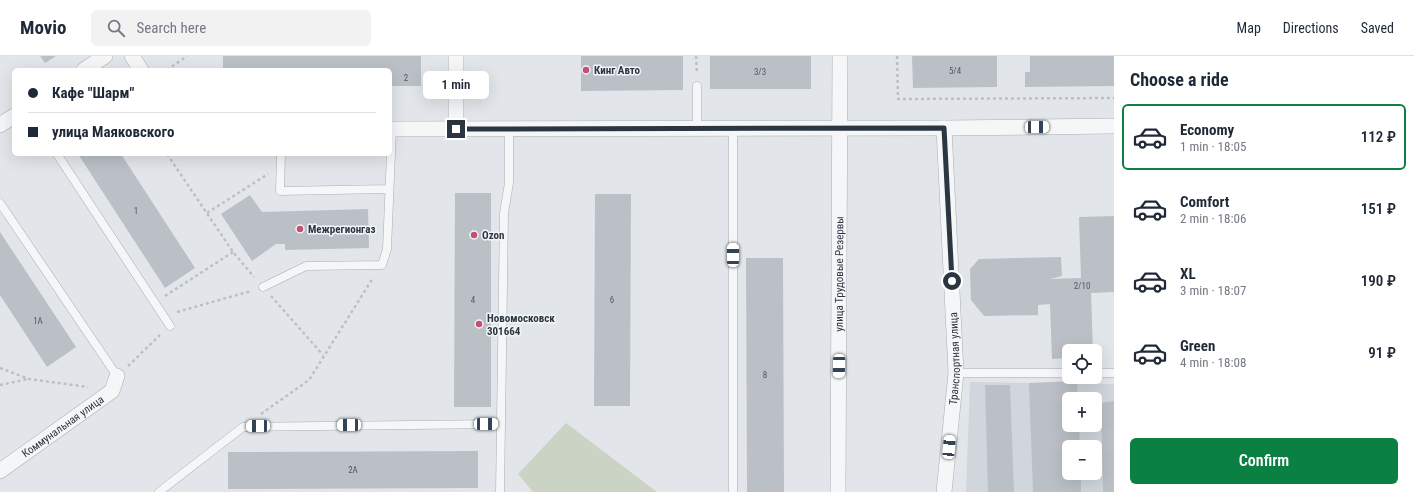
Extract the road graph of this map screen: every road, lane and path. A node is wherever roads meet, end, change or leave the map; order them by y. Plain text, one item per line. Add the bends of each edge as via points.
1 (105, 56) edge
2 (132, 56) edge
3 (187, 56) edge
4 (456, 56) edge
5 (696, 56) edge
6 (840, 56) edge
7 (897, 56) edge
8 (87, 68) edge
9 (140, 68) edge
10 (170, 68) edge
11 (697, 86) joint
12 (1114, 98) edge
13 (12, 117) edge
14 (0, 125) edge
15 (1114, 126) edge
16 (841, 128) junction
17 (944, 128) junction
18 (392, 129) edge
19 (456, 129) junction
20 (509, 129) junction
21 (697, 129) junction
22 (733, 129) junction
23 (58, 156) edge
24 (168, 156) edge
25 (281, 156) edge
26 (390, 156) edge
27 (280, 166) junction
28 (389, 189) junction
29 (0, 203) edge
30 (207, 213) junction
31 (233, 252) junction
32 (382, 265) junction
33 (263, 287) junction
34 (154, 303) junction
35 (163, 316) junction
36 (170, 326) joint
37 (323, 355) junction
38 (0, 368) edge
39 (956, 373) junction
40 (1062, 373) edge
41 (1102, 373) edge
42 (1114, 373) edge
43 (117, 376) junction
44 (29, 379) junction
45 (0, 385) edge
46 (112, 390) junction
47 (501, 424) junction
48 (243, 427) junction
49 (2, 466) edge
50 (159, 492) edge
51 (500, 492) edge
52 (733, 492) edge
53 (838, 492) edge
54 (944, 492) edge

1 - 8 street
2 - 9 street
3 - 10 path
4 - 19 street
5 - 11 path
6 - 16 street, улица Трудовые Резервы
7 - 12 path via 898,99
11 - 21 lane
13 - 14 street
15 - 17 street
16 - 17 street
16 - 22 street
16 - 53 street, улица Трудовые Резервы
17 - 39 street, Транспортная улица
18 - 19 street
19 - 20 street
20 - 21 street
20 - 47 lane via 509,182 504,213
21 - 22 street
22 - 52 lane
23 - 34 lane
24 - 30 path
25 - 27 lane
26 - 28 lane
27 - 28 lane via 280,191
27 - 30 path
28 - 32 lane via 387,249
29 - 43 lane
30 - 31 path
31 - 33 path
31 - 34 path
32 - 33 lane via 306,266
32 - 37 path
33 - 35 path
33 - 37 path
34 - 35 lane
35 - 36 lane
36 - 43 path
37 - 48 path via 309,380
38 - 44 path
39 - 40 lane
39 - 54 street, Транспортная улица
41 - 42 lane
43 - 46 street, Коммунальная улица
44 - 45 path
44 - 46 path
46 - 49 street, Коммунальная улица
47 - 48 lane
47 - 51 lane
48 - 50 lane

